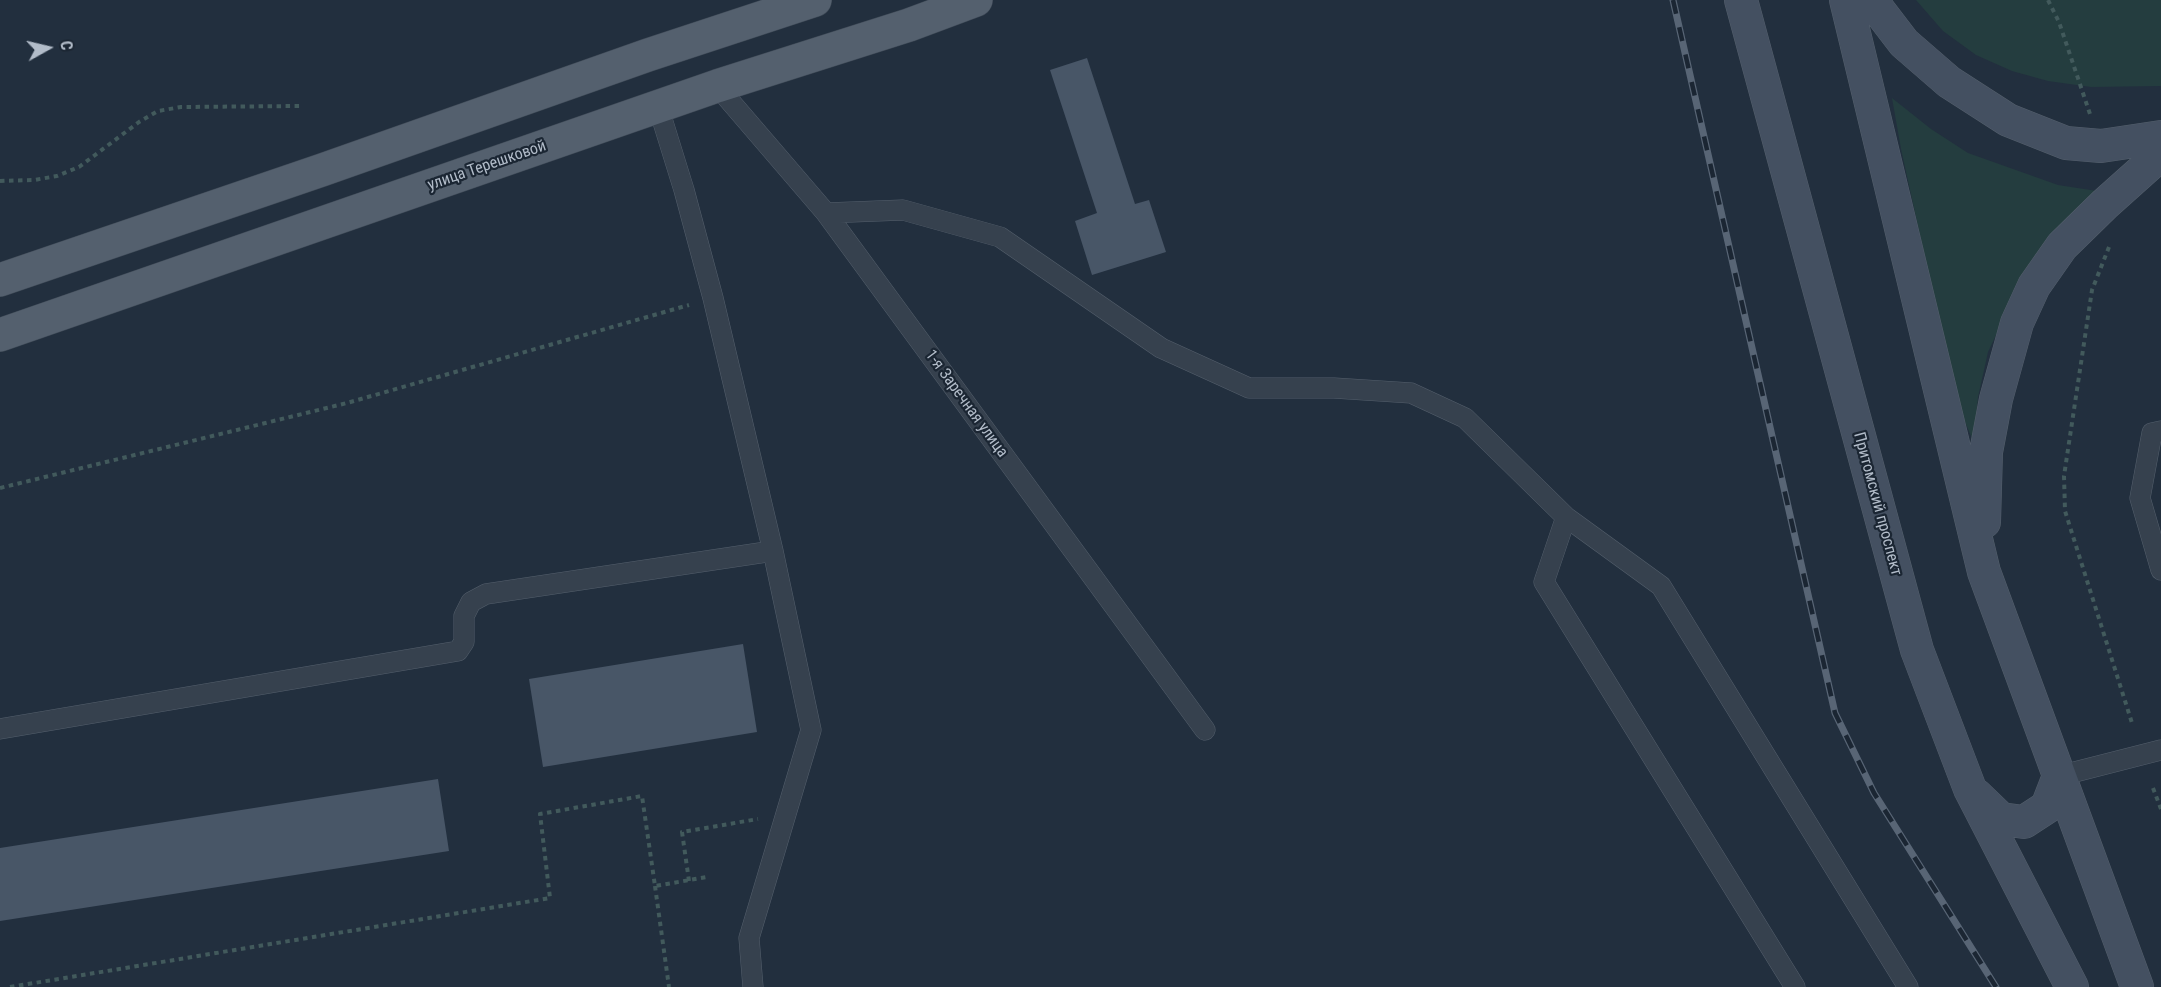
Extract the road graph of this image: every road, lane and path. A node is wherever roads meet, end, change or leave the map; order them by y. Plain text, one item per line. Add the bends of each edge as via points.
1 (815, 0) edge
2 (975, 0) edge
3 (1741, 0) edge
4 (1846, 0) edge
5 (1871, 0) edge
6 (2048, 0) edge
7 (717, 86) junction
8 (300, 106) dead end
9 (658, 106) junction
10 (2161, 137) edge
11 (2101, 146) junction
12 (2161, 154) edge
13 (0, 181) edge
14 (2105, 204) junction
15 (826, 213) junction
16 (0, 280) edge
17 (713, 298) junction
18 (0, 335) edge
19 (2161, 431) edge
20 (0, 488) edge
21 (1566, 517) junction
22 (2158, 547) edge
23 (773, 551) junction
24 (2161, 570) edge
25 (1984, 572) junction
26 (2132, 723) dead end
27 (0, 729) edge
28 (1205, 730) dead end
29 (2161, 750) edge
30 (2059, 776) junction
31 (2153, 788) dead end
32 (1970, 789) junction
33 (2161, 810) edge
34 (761, 818) dead end
35 (707, 878) dead end
36 (689, 881) junction
37 (655, 886) junction
38 (10, 987) edge
39 (669, 987) edge
40 (753, 987) edge
41 (1795, 987) edge
42 (1908, 987) edge
43 (2072, 987) edge
44 (2137, 987) edge

1 - 16 main road
2 - 7 main road, улица Терешковой via 909,26
3 - 32 main road, Притомский проспект via 1917,650
4 - 25 main road
5 - 11 main road via 1904,43 1949,82 2008,120 2066,143
6 - 11 path
7 - 9 main road, улица Терешковой
7 - 15 lane, 1-я Заречная улица
8 - 13 path via 180,107 158,111 79,167 57,176
9 - 17 lane
9 - 18 main road, улица Терешковой
10 - 11 main road
12 - 14 main road
14 - 25 main road via 2062,246 2034,286 2017,323 1986,452
14 - 26 path via 2109,249 2092,290 2064,476 2065,511
15 - 21 lane via 903,210 1000,237 1161,348 1249,388 1411,393 1465,418
15 - 28 lane, 1-я Заречная улица
17 - 20 path via 347,403
17 - 23 lane
19 - 22 lane via 2152,433 2140,498
21 - 41 lane via 1544,582
21 - 42 lane via 1661,586
22 - 24 lane
23 - 27 lane via 486,594 471,602 464,616 464,642 458,651
23 - 40 lane via 811,730 749,938
25 - 30 main road
29 - 30 lane
30 - 32 main road via 2047,807 2024,822 2001,819
30 - 44 main road
31 - 33 path
32 - 43 main road, Притомский проспект
34 - 36 path via 682,831
35 - 36 path
36 - 37 path
37 - 38 path via 642,796 540,814 550,898
37 - 39 path

